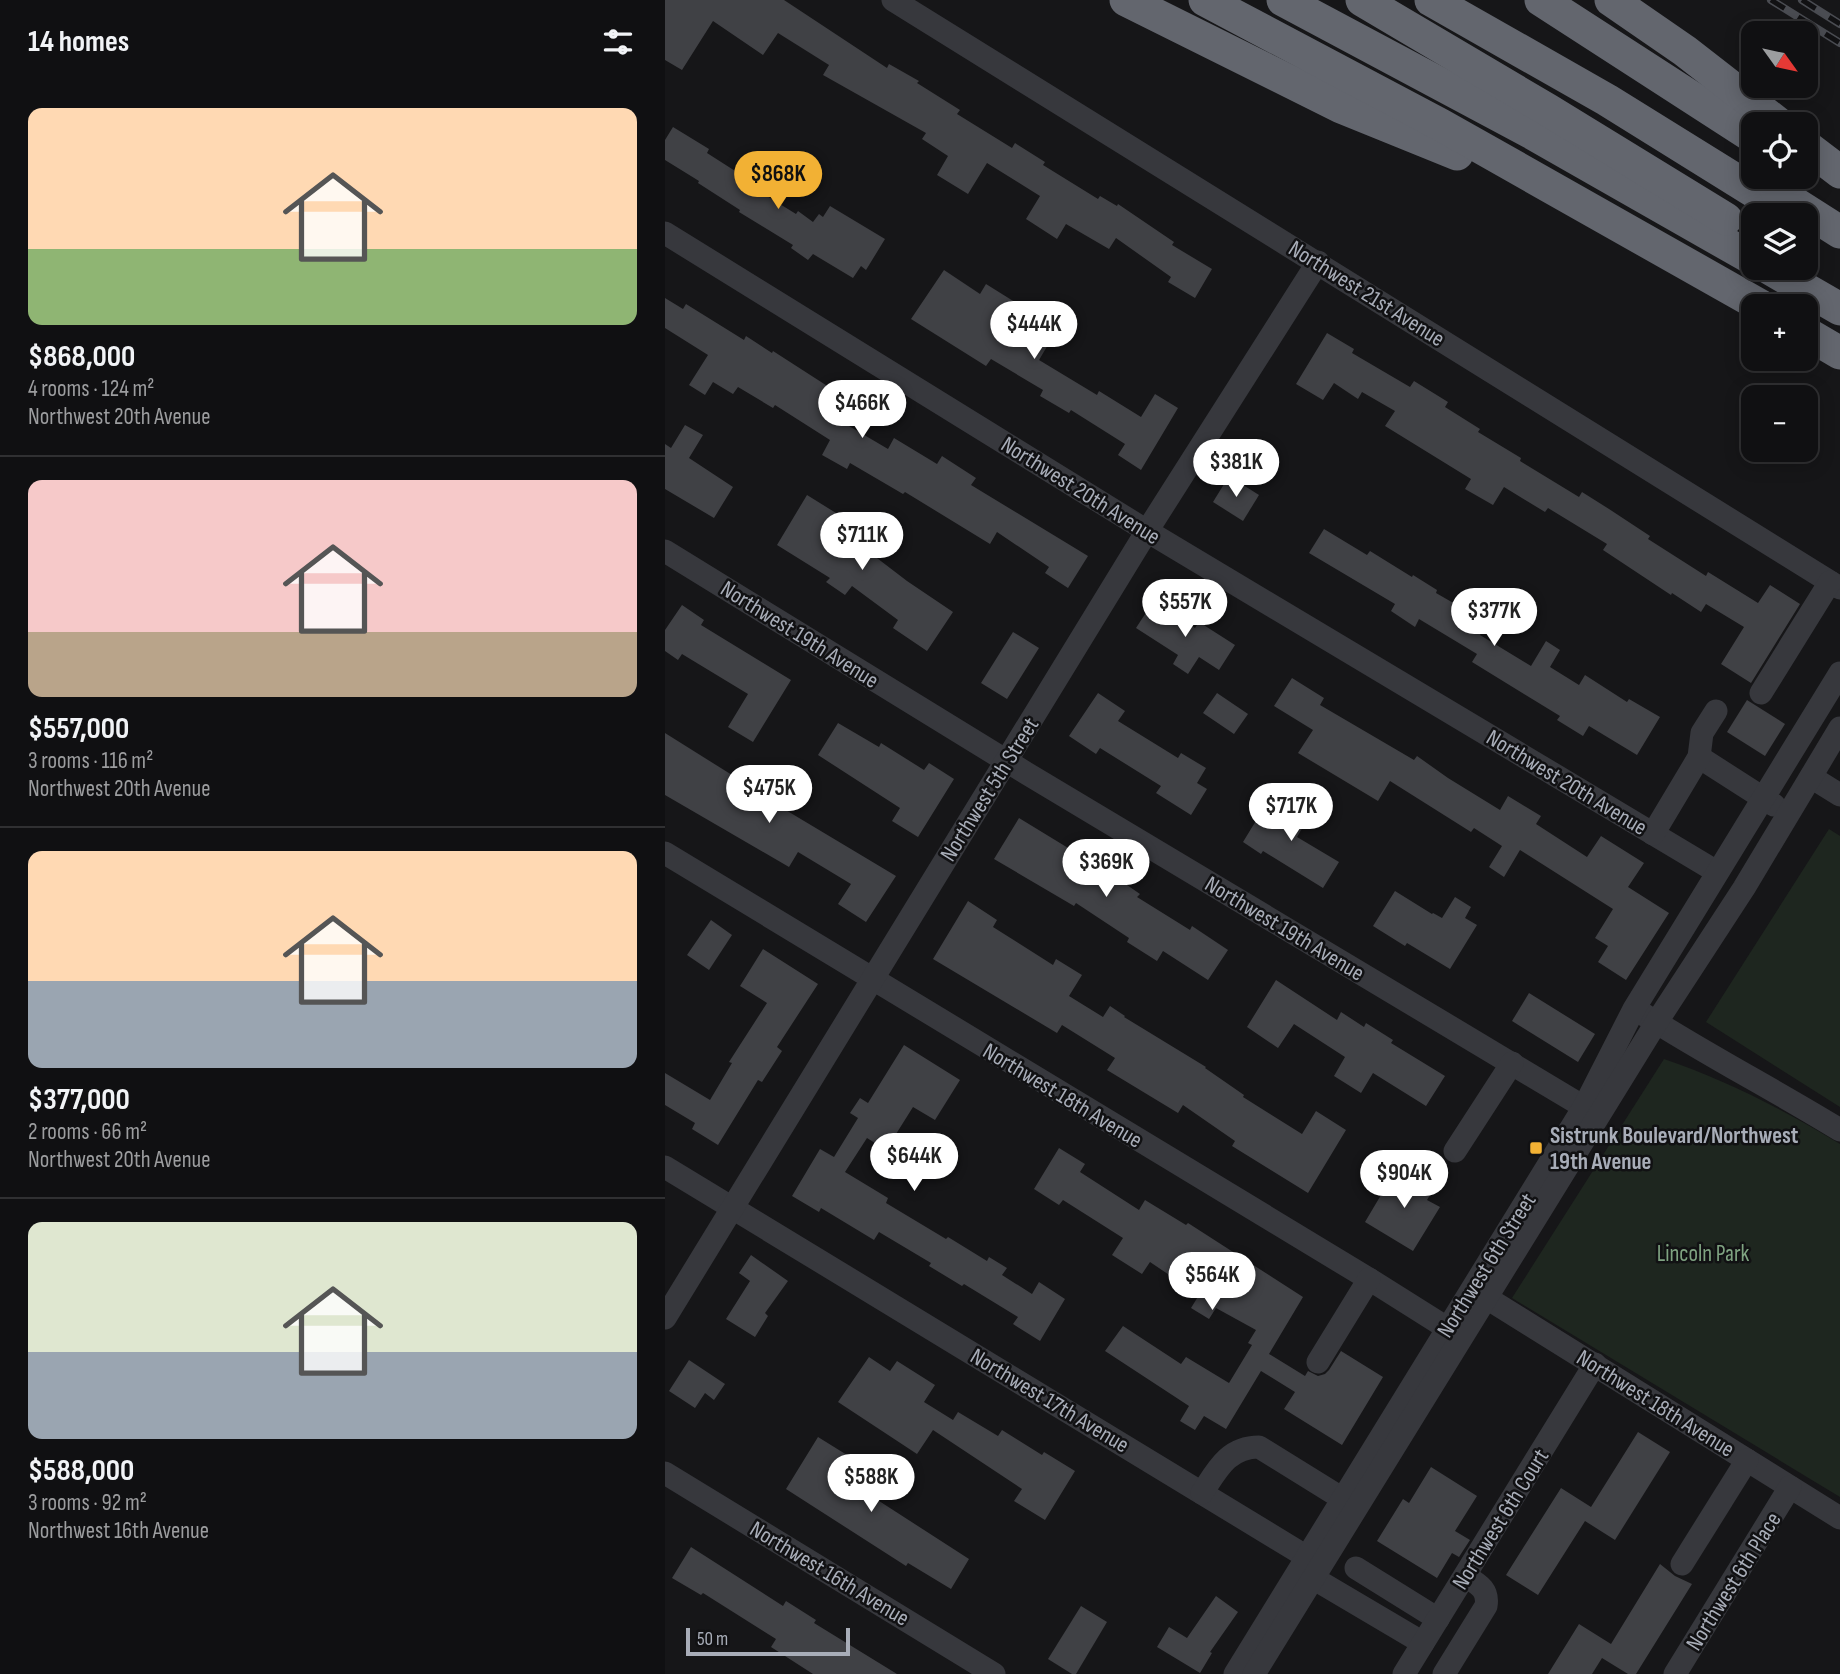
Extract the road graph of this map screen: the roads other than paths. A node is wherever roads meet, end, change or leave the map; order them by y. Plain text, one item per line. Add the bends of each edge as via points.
1 (893, 0) edge
2 (1126, 0) edge
3 (1205, 0) edge
4 (1283, 0) edge
5 (1362, 0) edge
6 (1431, 0) edge
7 (1479, 0) edge
8 (1541, 0) edge
9 (1611, 0) edge
10 (1764, 112) edge
11 (1741, 129) edge
12 (1818, 155) edge
13 (1741, 169) edge
14 (1840, 172) edge
15 (1818, 179) edge
16 (1773, 189) edge
17 (1840, 193) edge
18 (1773, 203) edge
19 (1579, 204) junction
20 (1741, 230) edge
21 (1818, 232) edge
22 (1840, 232) edge
23 (665, 233) edge
24 (1840, 246) edge
25 (1741, 252) edge
26 (1318, 262) junction
27 (1790, 280) edge
28 (1813, 280) edge
29 (1741, 295) edge
30 (1840, 301) edge
31 (1840, 309) edge
32 (1818, 340) edge
33 (1840, 353) edge
34 (1147, 531) junction
35 (665, 551) edge
36 (1835, 585) edge
37 (1840, 673) edge
38 (1761, 693) dead end
39 (1716, 712) dead end
40 (1840, 728) edge
41 (1699, 757) junction
42 (1006, 761) junction
43 (1811, 777) junction
44 (1840, 795) edge
45 (1762, 798) junction
46 (1789, 815) junction
47 (1653, 834) junction
48 (665, 853) edge
49 (1717, 872) junction
50 (872, 979) junction
51 (1634, 1009) junction
52 (1656, 1023) junction
53 (1511, 1063) junction
54 (1584, 1107) junction
55 (1840, 1130) edge
56 (1455, 1151) dead end
57 (665, 1167) edge
58 (733, 1208) junction
59 (1369, 1279) junction
60 (1479, 1293) junction
61 (665, 1318) edge
62 (1454, 1333) junction
63 (1318, 1362) dead end
64 (1595, 1364) junction
65 (1747, 1460) junction
66 (665, 1473) edge
67 (1790, 1487) junction
68 (1202, 1493) junction
69 (1343, 1499) junction
70 (1840, 1518) edge
71 (1682, 1564) dead end
72 (1310, 1567) junction
73 (1356, 1568) dead end
74 (1465, 1576) junction
75 (1438, 1619) junction
76 (1423, 1643) junction
77 (994, 1674) edge
78 (1235, 1674) edge
79 (1254, 1674) edge
80 (1404, 1674) edge
81 (1444, 1674) edge
82 (1675, 1674) edge

1 - 26 street, Northwest 21st Avenue
2 - 19 highway via 1341,107
3 - 19 highway
4 - 25 highway
5 - 20 highway
6 - 18 highway via 1607,100
7 - 13 highway
8 - 11 highway
9 - 10 highway
12 - 14 highway
15 - 17 highway
16 - 22 highway
19 - 29 highway
21 - 24 highway
23 - 34 street, Northwest 20th Avenue
26 - 34 street, Northwest 5th Street
26 - 36 street, Northwest 21st Avenue
27 - 31 highway
28 - 30 highway
32 - 33 highway
34 - 42 street, Northwest 5th Street
34 - 47 street, Northwest 20th Avenue
35 - 42 street, Northwest 19th Avenue
36 - 38 street
37 - 45 street, Northwest 6th Street
39 - 41 street via 1702,733
40 - 43 street, Northwest 6th Street
41 - 45 street
41 - 47 street
42 - 50 street, Northwest 5th Street
42 - 53 street, Northwest 19th Avenue
43 - 44 street
43 - 46 street, Northwest 6th Street
45 - 46 street
45 - 49 street, Northwest 6th Street
46 - 52 street, Northwest 6th Street
47 - 49 street, Northwest 20th Avenue
48 - 50 street, Northwest 18th Avenue
49 - 51 street, Northwest 6th Street
50 - 58 street, Northwest 5th Street
50 - 59 street, Northwest 18th Avenue
51 - 52 street
51 - 54 street, Northwest 6th Street
52 - 55 street
52 - 60 street, Northwest 6th Street
53 - 54 street, Northwest 19th Avenue
53 - 56 street
54 - 60 street, Northwest 6th Street
57 - 58 street, Northwest 17th Avenue
58 - 61 street, Northwest 5th Street
58 - 68 street, Northwest 17th Avenue
59 - 62 street, Northwest 18th Avenue
59 - 63 street
60 - 62 street, Northwest 6th Street
60 - 64 street, Northwest 18th Avenue
62 - 69 street, Northwest 6th Street
62 - 72 street, Northwest 6th Street
64 - 65 street, Northwest 18th Avenue
64 - 74 street, Northwest 6th Court
65 - 67 street, Northwest 18th Avenue
65 - 71 street
66 - 77 street, Northwest 16th Avenue
67 - 70 street, Northwest 18th Avenue
67 - 82 street, Northwest 6th Place
68 - 69 street via 1223,1460 1247,1447 1259,1447
68 - 72 street, Northwest 17th Avenue
69 - 72 street, Northwest 6th Street
72 - 76 street, Northwest 17th Avenue
72 - 78 street, Northwest 6th Street
72 - 79 street, Northwest 6th Street
73 - 75 street
74 - 75 street, Northwest 6th Court
74 - 81 street via 1484,1588 1488,1597
75 - 76 street, Northwest 6th Court
76 - 80 street, Northwest 6th Court

